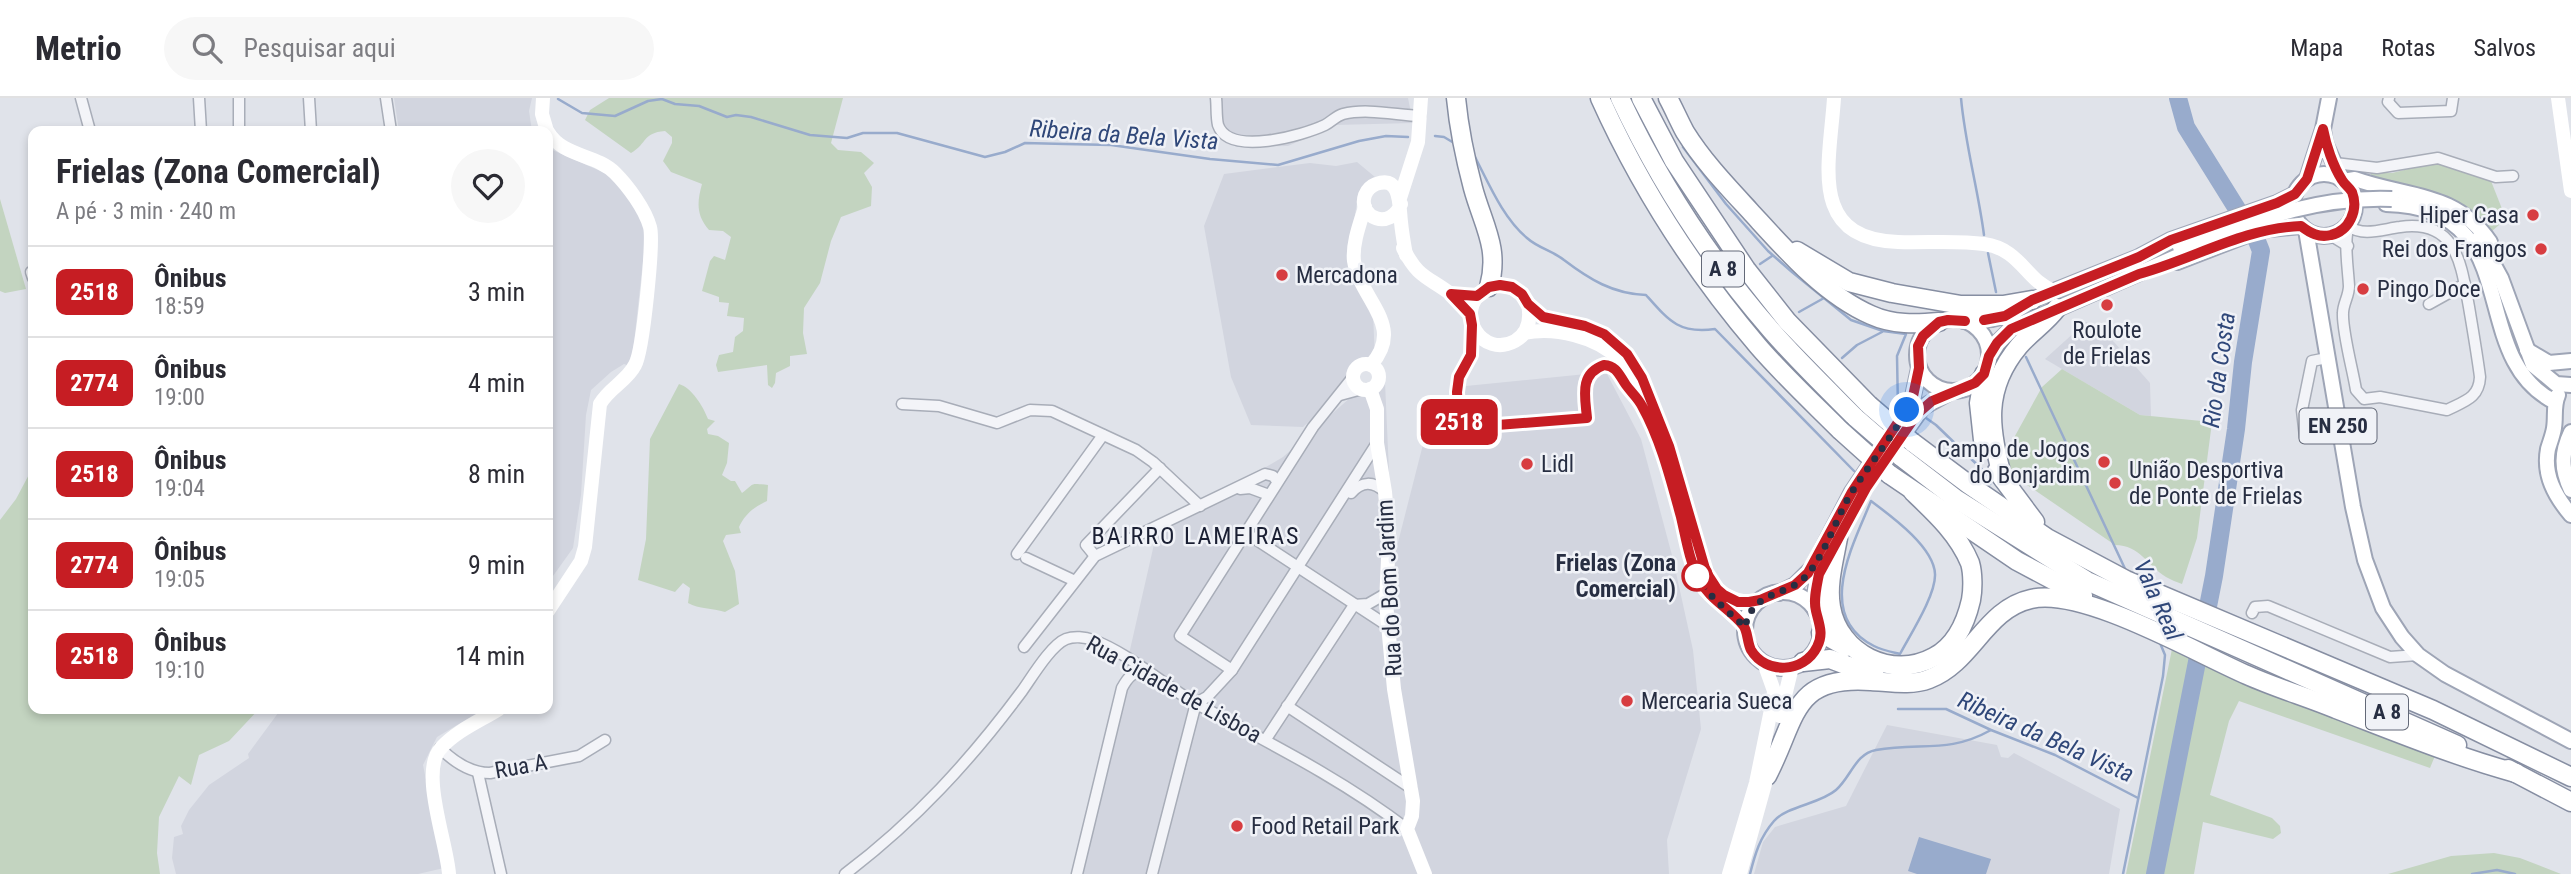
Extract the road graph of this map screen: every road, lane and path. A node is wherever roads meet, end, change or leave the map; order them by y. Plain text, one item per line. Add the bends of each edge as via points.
1 (81, 98) edge
2 (199, 98) edge
3 (239, 98) edge
4 (309, 98) edge
5 (386, 98) edge
6 (543, 98) edge
7 (1216, 98) edge
8 (1421, 98) edge
9 (1600, 98) edge
10 (1620, 98) edge
11 (1641, 98) edge
12 (1668, 98) edge
13 (1834, 98) edge
14 (2329, 98) edge
15 (2389, 98) edge
16 (2453, 98) edge
17 (2558, 98) edge
18 (1456, 105) edge
19 (1420, 116) junction
20 (89, 126) edge
21 (201, 126) edge
22 (239, 126) edge
23 (311, 126) edge
24 (390, 126) edge
25 (545, 126) edge
26 (2323, 129) junction
27 (553, 140) edge
28 (1418, 142) junction
29 (2335, 163) junction
30 (2513, 176) dead end
31 (2307, 179) junction
32 (2342, 180) junction
33 (1385, 183) junction
34 (2571, 191) edge
35 (2295, 194) junction
36 (1400, 201) junction
37 (1365, 207) junction
38 (1382, 219) junction
39 (2349, 223) junction
40 (2304, 228) junction
41 (2326, 235) junction
42 (1358, 236) junction
43 (1773, 237) junction
44 (2348, 246) junction
45 (2182, 250) junction
46 (1406, 255) junction
47 (2312, 255) junction
48 (2139, 257) junction
49 (2139, 274) junction
50 (2465, 284) junction
51 (1483, 291) junction
52 (1451, 294) junction
53 (2032, 300) junction
54 (2055, 300) junction
55 (1528, 304) junction
56 (2428, 304) dead end
57 (2514, 309) junction
58 (1470, 314) junction
59 (1965, 321) junction
60 (1939, 322) junction
61 (1524, 333) junction
62 (2526, 350) junction
63 (1989, 356) junction
64 (2327, 358) junction
65 (2571, 361) edge
66 (1371, 365) junction
67 (1919, 368) junction
68 (1984, 374) junction
69 (1362, 385) junction
70 (2571, 385) edge
71 (1952, 391) junction
72 (902, 404) dead end
73 (2555, 408) junction
74 (2571, 431) edge
75 (1103, 435) junction
76 (2305, 437) dead end
77 (1377, 443) junction
78 (1906, 449) junction
79 (1160, 468) junction
80 (2003, 479) junction
81 (1277, 481) junction
82 (1234, 490) junction
83 (2571, 490) edge
84 (1385, 492) junction
85 (1913, 492) junction
86 (1269, 495) junction
87 (1340, 503) junction
88 (1200, 506) junction
89 (2571, 515) edge
90 (1246, 533) junction
91 (1838, 538) junction
92 (2048, 538) junction
93 (1095, 556) junction
94 (1299, 566) junction
95 (1075, 581) junction
96 (1387, 593) junction
97 (1779, 593) junction
98 (1760, 600) junction
99 (553, 603) edge
100 (1354, 605) junction
101 (1815, 610) junction
102 (2103, 610) junction
103 (2252, 613) dead end
104 (1388, 626) junction
105 (1745, 627) junction
106 (1821, 633) junction
107 (1024, 648) dead end
108 (2418, 655) junction
109 (1864, 657) junction
110 (1764, 663) junction
111 (1798, 665) junction
112 (1231, 670) junction
113 (1147, 671) junction
114 (1892, 682) junction
115 (1196, 703) junction
116 (1287, 706) junction
117 (491, 714) edge
118 (1266, 739) junction
119 (605, 740) dead end
120 (2571, 741) edge
121 (440, 748) junction
122 (478, 773) junction
123 (2516, 773) junction
124 (1767, 776) junction
125 (2571, 777) edge
126 (1411, 788) junction
127 (2571, 802) edge
128 (1407, 829) junction
129 (449, 874) edge
130 (500, 874) edge
131 (845, 874) edge
132 (1077, 874) edge
133 (1152, 874) edge
134 (1425, 874) edge
135 (1730, 874) edge
136 (1740, 874) edge

1 - 20 street
2 - 21 street
3 - 22 street
4 - 23 street
5 - 24 street
6 - 25 main road
7 - 19 street via 1219,126 1236,140 1285,139 1356,113
8 - 19 main road
9 - 85 highway, bridge via 1654,203 1758,346 1840,430
10 - 78 highway, A 8, bridge via 1691,225 1771,331 1856,418
11 - 78 highway, A 8, bridge via 1674,160 1746,269 1787,321
12 - 43 highway via 1704,159
13 - 54 main road via 1831,200 1838,217 1851,230 1866,238 1986,244 2007,251
14 - 26 main road
15 - 16 street via 2399,113 2451,111
17 - 34 main road
18 - 51 highway via 1464,152 1493,251 1494,268
19 - 28 main road
26 - 29 main road
26 - 31 main road
27 - 99 main road via 616,174 638,203 651,231 638,359 600,404 585,547
28 - 33 main road via 1404,171
28 - 36 main road
29 - 30 street via 2377,168 2438,158 2496,177
29 - 32 main road
31 - 32 main road via 2325,174
31 - 35 main road
32 - 39 main road via 2355,204
32 - 57 main road via 2432,197 2473,220 2506,273
33 - 36 main road via 1395,188
33 - 37 main road via 1368,189
35 - 40 main road via 2293,210
35 - 48 main road via 2171,240
36 - 38 main road via 1395,214
36 - 46 main road
37 - 38 main road
37 - 42 main road, Rua do Bom Jardim
38 - 42 main road
38 - 46 main road
39 - 41 main road
39 - 44 street
39 - 50 street via 2354,231 2364,232 2427,226 2454,246
40 - 41 main road
40 - 47 main road
40 - 49 main road via 2259,230
41 - 44 street
41 - 47 main road via 2314,243
42 - 66 main road, Rua do Bom Jardim via 1354,263 1362,286 1377,307 1385,345
43 - 53 highway via 1849,282 1881,290 1961,305
43 - 60 highway via 1815,277 1871,316 1909,324
44 - 50 street via 2349,290 2343,313 2356,390 2364,399 2380,397 2447,410 2476,394 2480,377
45 - 48 main road
45 - 49 main road
45 - 57 main road, bridge via 2281,211 2337,201 2415,200 2447,211 2481,240
45 - 73 main road, bridge via 2337,206 2415,206 2443,218 2474,246 2513,362
46 - 52 main road via 1416,270
47 - 64 main road, EN 250
48 - 54 main road
49 - 54 main road
50 - 56 street
51 - 52 main road
51 - 55 main road via 1500,285 1512,287
51 - 58 main road
52 - 58 main road
53 - 54 main road
53 - 59 main road via 2005,316
54 - 63 main road via 2011,329
54 - 80 highway via 2047,322 2020,344 1997,381 1991,419
55 - 61 main road
55 - 98 main road via 1543,317 1604,334 1627,354 1642,378 1669,446 1706,572 1731,599
57 - 62 main road
58 - 61 main road via 1476,332 1488,342 1508,344
59 - 60 main road
59 - 63 main road via 1983,334
60 - 67 main road via 1923,336
61 - 105 main road via 1546,330 1593,341 1626,368 1659,447 1697,577
62 - 65 main road via 2549,363
62 - 70 main road via 2546,378
63 - 68 main road
64 - 76 street via 2312,361 2302,410
64 - 108 main road, EN 250 via 2365,560 2384,608
66 - 69 main road via 1359,366
66 - 69 main road, Rua do Bom Jardim via 1378,380
67 - 71 main road via 1932,385
67 - 97 main road via 1912,401 1852,492 1813,566 1795,585
68 - 71 main road via 1965,389
68 - 80 highway via 1979,420 1988,457
69 - 77 main road, Rua do Bom Jardim via 1377,409
69 - 81 street via 1340,395
70 - 73 main road via 2558,394
71 - 91 main road via 1917,414 1873,476
72 - 75 street via 939,406 997,423 1030,411 1052,411
73 - 74 main road via 2559,422
73 - 89 main road via 2548,471 2554,492
74 - 83 main road via 2563,460
75 - 79 street via 1136,450
75 - 95 street via 1022,556
77 - 84 main road, Rua do Bom Jardim
77 - 87 street
78 - 92 highway, A 8
78 - 123 highway, A 8 via 1956,499 2087,582 2404,719
79 - 88 street
79 - 93 street via 1086,545
80 - 92 highway
81 - 82 street via 1265,474
81 - 86 street
82 - 86 street via 1251,488
82 - 88 street
84 - 87 street via 1378,485 1362,484
84 - 96 main road, Rua do Bom Jardim
85 - 102 highway via 2017,561
85 - 109 highway via 1948,526 1970,565 1972,593 1967,617 1951,643 1935,657 1904,667
86 - 90 street
87 - 94 street
88 - 93 street
90 - 94 street
90 - 112 street via 1180,636
91 - 101 main road via 1819,574
91 - 109 highway via 1830,587 1833,618 1846,641
92 - 125 highway, A 8 via 2126,580 2433,709
93 - 95 street
94 - 100 street
94 - 112 street
95 - 107 street
96 - 100 street via 1368,604
96 - 104 main road, Rua do Bom Jardim
97 - 98 main road
97 - 101 main road via 1800,596
98 - 105 main road
100 - 104 street
100 - 116 street
101 - 106 main road
102 - 114 highway via 2067,598 2029,599 1998,615 1947,670 1928,680
102 - 123 highway via 2249,676 2462,758
103 - 108 street via 2255,607 2268,606 2390,657
104 - 126 main road, Rua do Bom Jardim
105 - 110 main road via 1750,648
106 - 109 highway
106 - 111 main road via 1812,655
108 - 120 main road, EN 250
110 - 111 main road
110 - 135 main road via 1774,691 1772,710
111 - 114 highway via 1830,659
111 - 124 main road via 1789,674
112 - 115 street
113 - 115 street, Rua Cidade de Lisboa
113 - 131 street, Rua Cidade de Lisboa via 1092,639 1064,640 983,743 916,816
113 - 132 street via 1128,676 1122,688
114 - 124 highway via 1844,679 1810,694 1792,716
115 - 118 street, Rua Cidade de Lisboa
115 - 133 street
116 - 118 street
116 - 126 street
117 - 121 main road
118 - 128 street, Rua Cidade de Lisboa
119 - 122 street, Rua A via 579,755
121 - 122 street, Rua A
121 - 129 main road via 432,776
122 - 130 street
123 - 127 highway, A 8
124 - 136 main road
126 - 128 main road, Rua do Bom Jardim via 1412,816
128 - 134 main road

